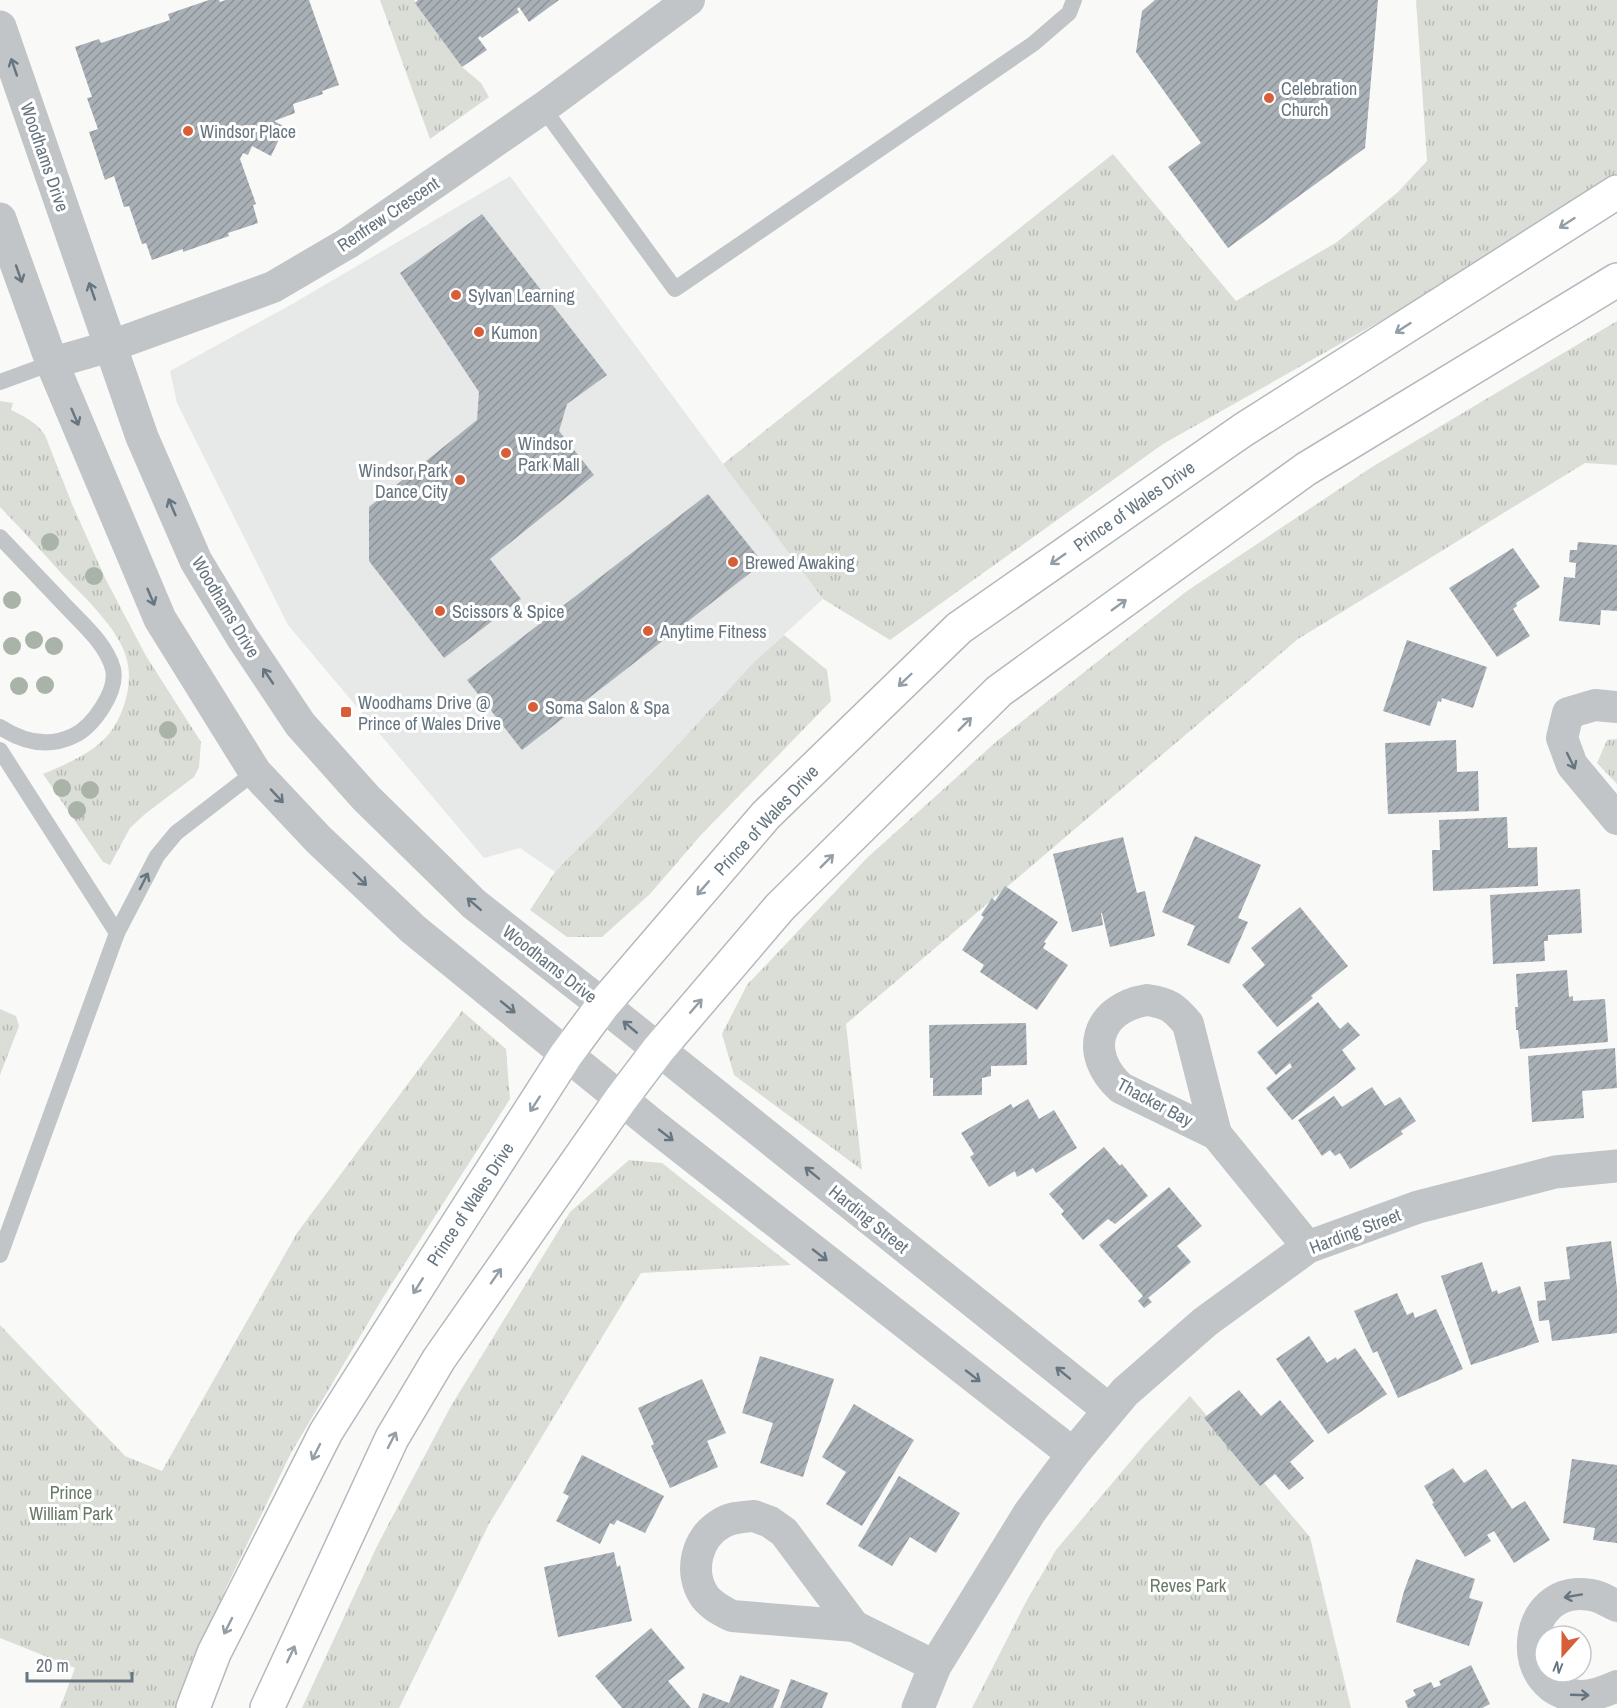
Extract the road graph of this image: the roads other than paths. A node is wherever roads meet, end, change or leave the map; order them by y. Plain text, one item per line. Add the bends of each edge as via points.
1 (689, 0) edge
2 (1074, 0) edge
3 (0, 27) edge
4 (543, 108) junction
5 (1617, 192) edge
6 (0, 219) edge
7 (1617, 280) edge
8 (111, 346) junction
9 (52, 363) junction
10 (0, 382) edge
11 (0, 537) edge
12 (1617, 707) edge
13 (0, 727) edge
14 (0, 750) edge
15 (255, 772) junction
16 (1617, 819) edge
17 (117, 933) junction
18 (603, 1005) junction
19 (658, 1050) junction
20 (566, 1055) junction
21 (621, 1098) junction
22 (1216, 1134) dead end
23 (1617, 1167) edge
24 (1308, 1247) junction
25 (0, 1255) edge
26 (1109, 1410) junction
27 (1073, 1454) junction
28 (1617, 1606) edge
29 (854, 1626) junction
30 (935, 1666) junction
31 (1617, 1686) edge
32 (194, 1708) edge
33 (267, 1708) edge
34 (918, 1708) edge

1 - 4 street, Renfrew Crescent
2 - 4 lane via 1069,13 1034,44 675,289
8 -> 3 street, Woodhams Drive
4 - 8 street, Renfrew Crescent via 348,243 273,287
5 -> 18 main road, Prince of Wales Drive via 1243,430 959,628 766,815
6 -> 9 street
19 -> 7 main road via 780,907 999,691 1306,469
8 - 9 street, Renfrew Crescent
18 -> 8 street, Woodhams Drive via 474,904 366,798 300,724 196,561 142,437
9 - 10 lane
9 -> 15 street via 160,619
11 - 13 lane via 103,647 113,670 109,695 98,716 79,734 59,743 39,742
12 -> 16 street via 1595,705 1568,714 1562,738 1572,765
14 - 17 lane
17 -> 15 lane via 157,856 176,832
15 -> 20 street via 318,839 413,929
17 - 25 lane
19 -> 18 street, Woodhams Drive
18 - 20 main road, Prince of Wales Drive
19 - 21 main road
26 -> 19 street, Harding Street
20 - 21 street
20 -> 32 main road, Prince of Wales Drive via 326,1432 214,1653
21 -> 27 street
33 -> 21 main road via 392,1438 439,1359
22 - 24 street
23 - 24 street, Harding Street via 1555,1172 1486,1189 1418,1207
24 - 26 street, Harding Street via 1205,1322
26 - 27 street, Harding Street
27 - 30 street, Harding Street via 1030,1512
28 -> 31 street via 1593,1595 1576,1594 1560,1599 1536,1623 1532,1639 1539,1671 1564,1693 1598,1694
29 - 29 street via 784,1532 770,1522 754,1516 737,1517 721,1523 699,1548 697,1581 716,1609 732,1616
29 - 30 street
30 - 34 street, Harding Street

